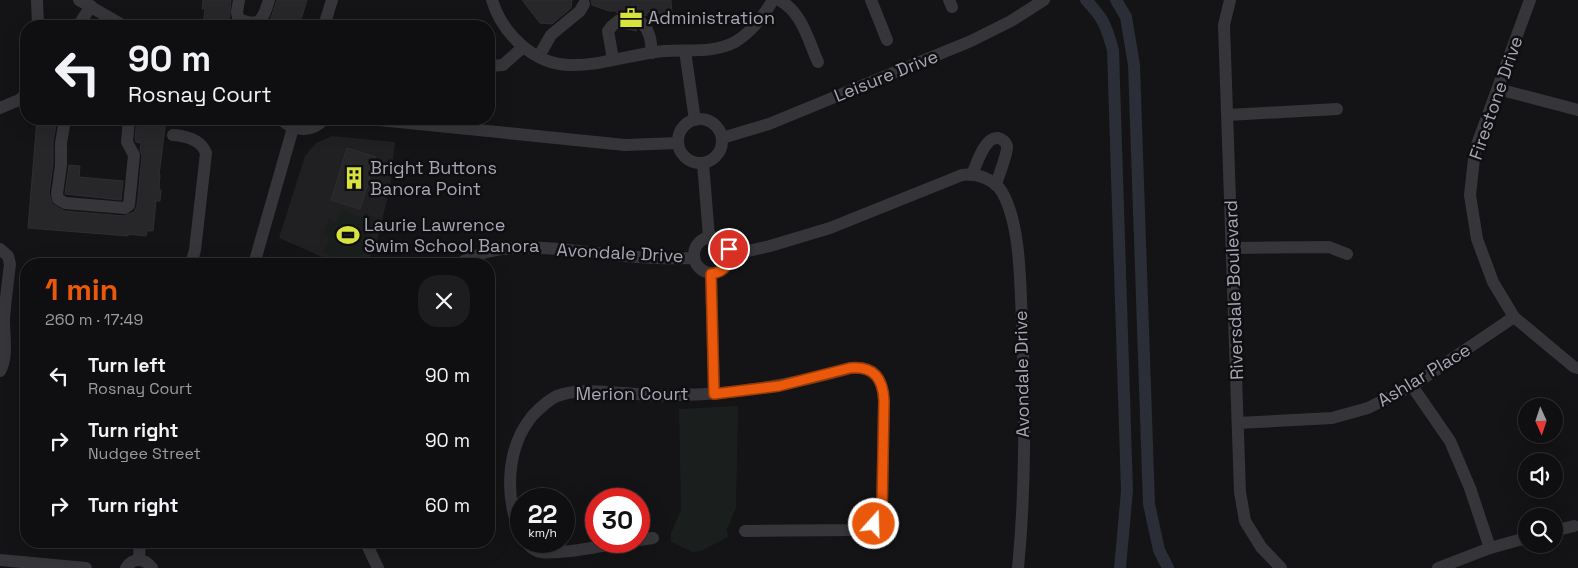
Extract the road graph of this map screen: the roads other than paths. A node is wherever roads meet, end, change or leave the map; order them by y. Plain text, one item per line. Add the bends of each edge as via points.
1 (37, 0) edge
2 (79, 0) edge
3 (239, 0) edge
4 (269, 0) edge
5 (332, 0) edge
6 (492, 0) edge
7 (773, 0) edge
8 (780, 0) edge
9 (871, 0) edge
10 (1044, 0) edge
11 (1230, 0) edge
12 (1530, 0) edge
13 (584, 4) dead end
14 (91, 6) junction
15 (38, 20) edge
16 (82, 20) edge
17 (114, 20) edge
18 (244, 20) edge
19 (261, 20) edge
20 (326, 20) edge
21 (618, 21) dead end
22 (642, 23) dead end
23 (887, 40) dead end
24 (523, 47) junction
25 (685, 51) junction
26 (652, 52) junction
27 (539, 56) junction
28 (613, 59) junction
29 (818, 62) dead end
30 (495, 66) edge
31 (1498, 89) junction
32 (20, 100) edge
33 (0, 108) edge
34 (1337, 109) dead end
35 (1578, 110) edge
36 (1228, 115) junction
37 (695, 120) junction
38 (64, 125) edge
39 (128, 125) edge
40 (290, 125) edge
41 (316, 125) edge
42 (427, 125) edge
43 (294, 128) junction
44 (173, 135) dead end
45 (722, 138) junction
46 (678, 143) junction
47 (980, 156) junction
48 (703, 163) junction
49 (1002, 164) junction
50 (972, 175) junction
51 (996, 185) junction
52 (709, 237) junction
53 (1232, 248) junction
54 (0, 249) edge
55 (730, 254) junction
56 (1347, 254) dead end
57 (193, 258) edge
58 (256, 258) edge
59 (471, 258) edge
60 (694, 258) junction
61 (711, 274) junction
62 (1514, 317) junction
63 (1578, 368) edge
64 (0, 372) edge
65 (1412, 386) junction
66 (714, 394) junction
67 (1238, 424) junction
68 (511, 488) edge
69 (1574, 526) dead end
70 (1563, 529) edge
71 (745, 530) dead end
72 (650, 538) edge
73 (653, 538) dead end
74 (1518, 540) edge
75 (136, 548) edge
76 (368, 548) edge
77 (1490, 548) junction
78 (0, 560) edge
79 (128, 565) edge
80 (0, 566) edge
81 (17, 568) edge
82 (86, 568) edge
83 (152, 568) edge
84 (378, 568) edge
85 (1018, 568) edge
86 (1281, 568) edge
87 (1438, 568) edge

1 - 15 street
2 - 14 street
3 - 18 street via 238,18
4 - 19 street
5 - 20 street
6 - 24 street via 503,25
7 - 25 street via 753,29 734,42 714,50
8 - 29 street via 798,15
9 - 23 street
10 - 45 street, Leisure Drive via 971,41 769,124
11 - 36 street, Riversdale Boulevard via 1224,25
12 - 31 street, Firestone Drive
13 - 27 street via 551,35
14 - 16 street
14 - 17 street
21 - 28 street via 608,31
22 - 26 street via 651,38
24 - 27 street
24 - 30 street via 502,65
25 - 26 street
25 - 37 street
26 - 28 street
27 - 28 street via 568,65
31 - 35 street
31 - 62 street, Firestone Drive via 1475,150 1470,195 1478,239 1493,282
32 - 33 street
34 - 36 street
36 - 53 street, Riversdale Boulevard
37 - 45 street via 709,121 720,131
37 - 46 street via 682,128
38 - 39 street via 58,199 65,203 125,208 130,203 134,161 133,151 127,142
40 - 43 street
41 - 43 street via 308,129
42 - 46 street via 625,145
43 - 58 street
44 - 57 street via 196,140 206,153
45 - 48 street via 718,154
46 - 48 street via 684,156
47 - 49 street
47 - 49 street via 989,141 1001,139 1007,147
47 - 50 street
48 - 52 street
49 - 51 street
50 - 51 street
50 - 55 street via 958,176 801,238
51 - 85 street, Avondale Drive via 1002,193 1012,225 1020,277 1024,463
52 - 55 street via 721,240
52 - 60 street via 699,242
53 - 56 street via 1329,247
53 - 67 street, Riversdale Boulevard
54 - 64 street via 8,256 10,264
55 - 61 street via 725,268
59 - 60 street, Avondale Drive via 503,248 528,247 647,258
60 - 61 street via 701,270
61 - 66 street
62 - 63 street, Firestone Drive
62 - 65 street, Ashlar Place
65 - 67 street, Ashlar Place via 1368,408 1332,418
65 - 77 street via 1450,441
66 - 68 street, Merion Court via 575,391 555,397 540,407 526,423 512,461
66 - 71 street, Merion Court via 779,386 861,367 877,376 884,391 882,509 874,524 855,530
67 - 86 street, Riversdale Boulevard via 1240,492 1245,521 1261,547
69 - 70 street
72 - 73 street
74 - 77 street
75 - 79 street
76 - 84 street
77 - 87 street
78 - 82 street
79 - 83 street via 148,563
80 - 81 street

